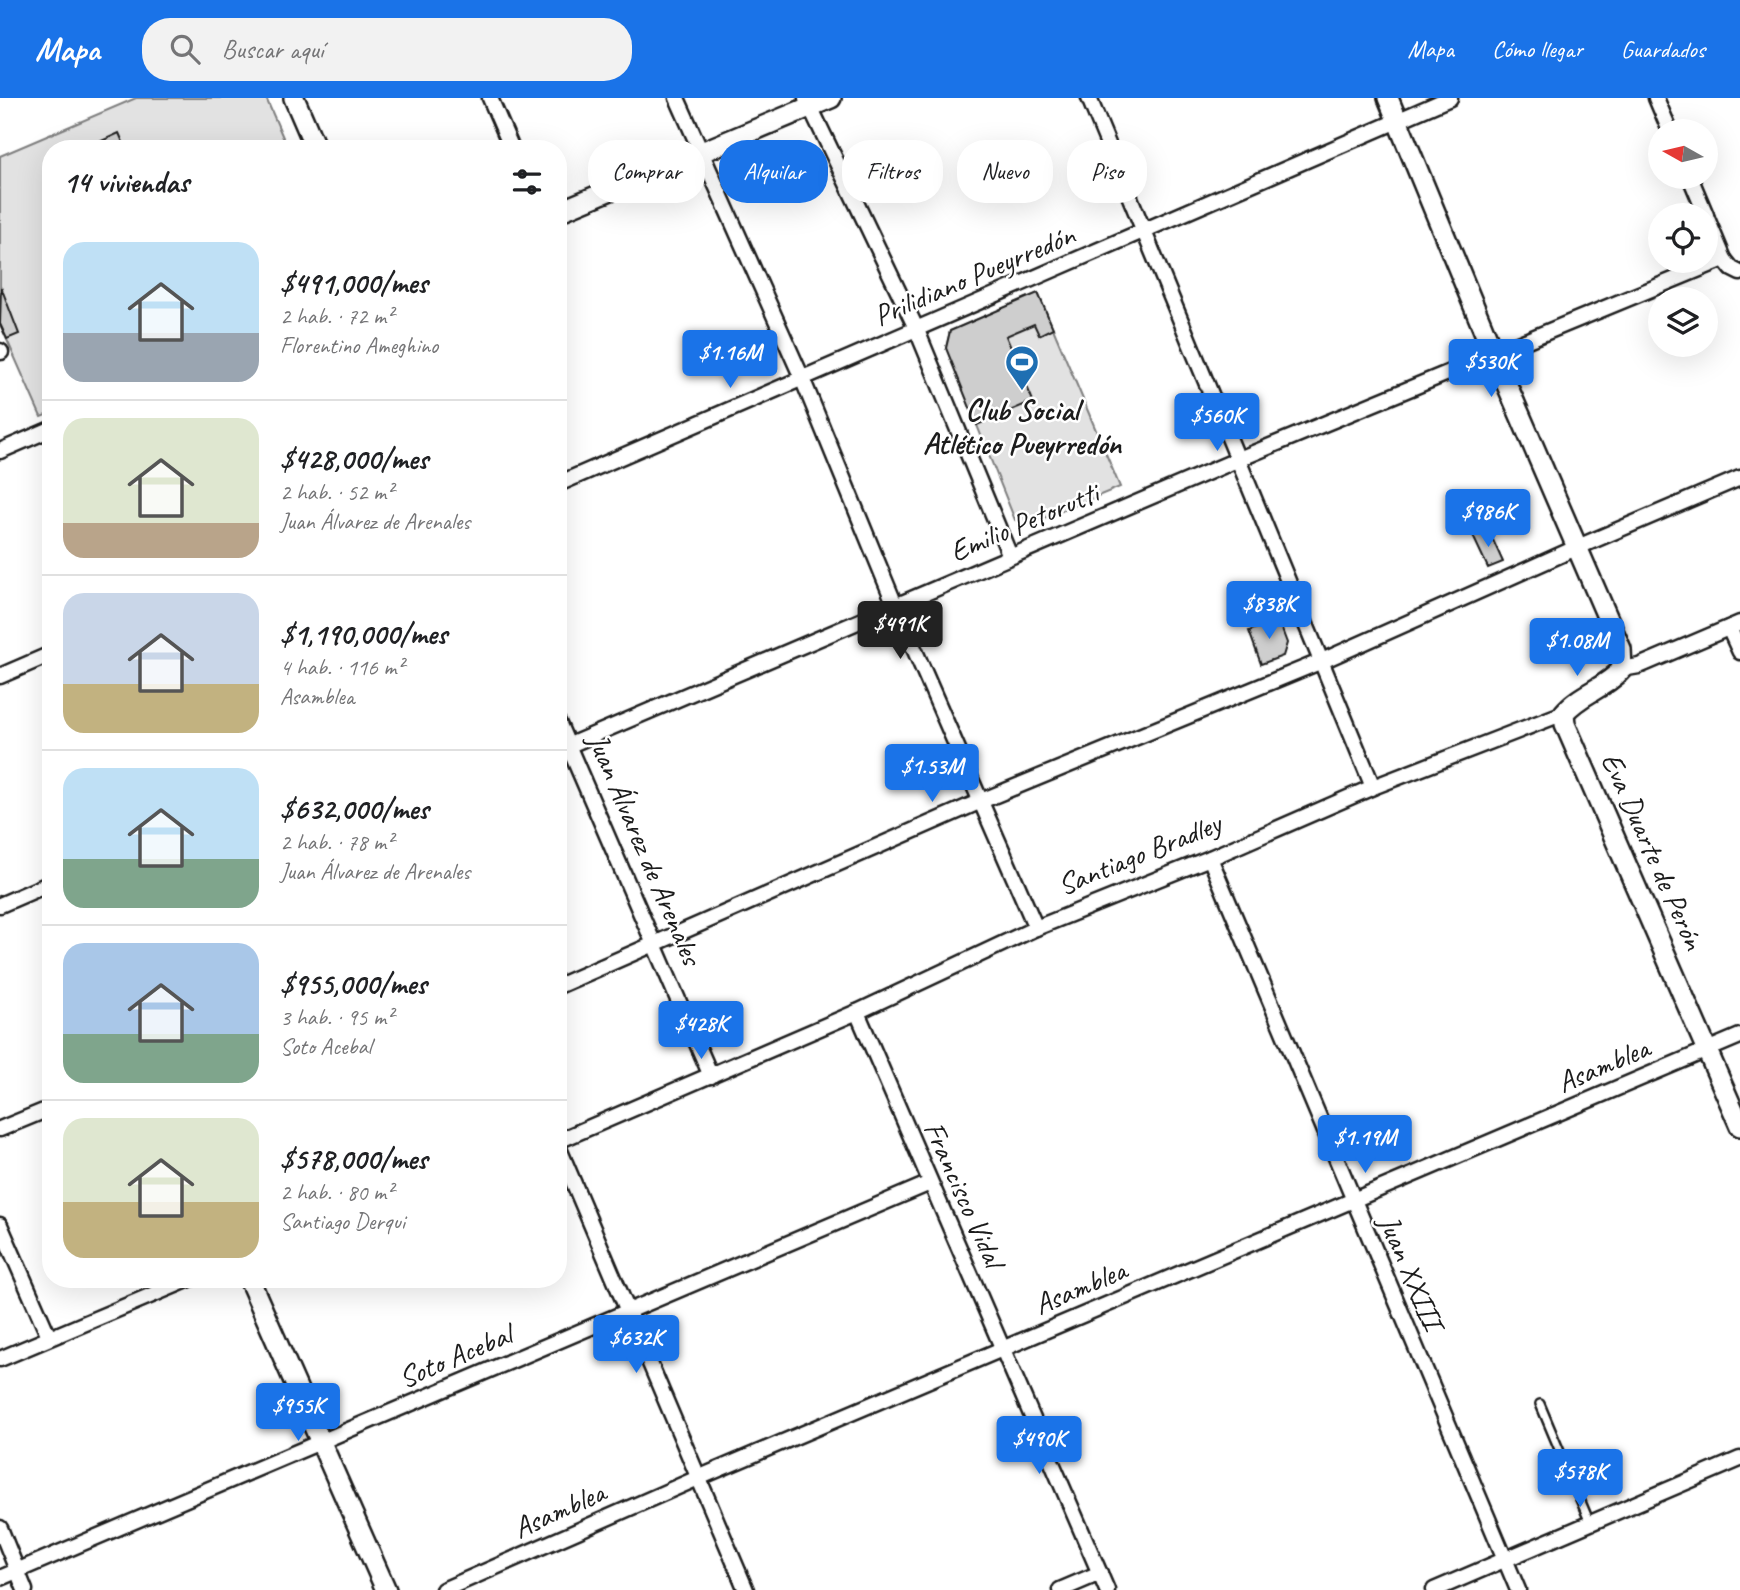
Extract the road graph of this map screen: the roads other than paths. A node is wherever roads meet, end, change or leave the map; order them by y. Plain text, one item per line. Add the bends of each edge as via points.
1 (294, 98) edge
2 (490, 98) edge
3 (677, 98) edge
4 (831, 98) edge
5 (1089, 98) edge
6 (1388, 98) edge
7 (1450, 98) edge
8 (1656, 98) edge
9 (808, 103) edge
10 (1665, 119) edge
11 (1397, 120) junction
12 (312, 140) edge
13 (508, 140) edge
14 (695, 140) edge
15 (705, 150) edge
16 (705, 163) edge
17 (588, 199) edge
18 (567, 208) edge
19 (1144, 231) junction
20 (1718, 245) edge
21 (1724, 259) junction
22 (1740, 273) edge
23 (915, 328) junction
24 (1494, 355) junction
25 (802, 378) junction
26 (42, 433) edge
27 (0, 451) edge
28 (1239, 459) junction
29 (1740, 478) edge
30 (567, 480) edge
31 (1578, 547) junction
32 (1010, 556) junction
33 (895, 605) junction
34 (1735, 625) edge
35 (1740, 652) edge
36 (42, 658) edge
37 (1322, 661) junction
38 (1622, 669) junction
39 (0, 676) edge
40 (1563, 713) junction
41 (567, 746) edge
42 (567, 757) edge
43 (1373, 786) junction
44 (981, 801) junction
45 (1210, 858) junction
46 (42, 887) edge
47 (0, 905) edge
48 (1036, 928) junction
49 (653, 945) junction
50 (567, 982) edge
51 (857, 1012) junction
52 (1740, 1036) edge
53 (1707, 1050) junction
54 (711, 1076) junction
55 (42, 1112) edge
56 (1740, 1126) edge
57 (0, 1129) edge
58 (567, 1139) edge
59 (567, 1164) edge
60 (930, 1183) junction
61 (1352, 1199) junction
62 (0, 1225) edge
63 (168, 1288) edge
64 (253, 1288) edge
65 (628, 1310) junction
66 (50, 1337) junction
67 (1004, 1348) junction
68 (0, 1359) edge
69 (1540, 1404) dead end
70 (320, 1442) junction
71 (1740, 1459) edge
72 (698, 1478) junction
73 (1591, 1523) junction
74 (0, 1528) edge
75 (1505, 1560) junction
76 (17, 1571) junction
77 (1100, 1573) junction
78 (0, 1578) edge
79 (25, 1590) edge
80 (386, 1590) edge
81 (443, 1590) edge
82 (746, 1590) edge
83 (1059, 1590) edge
84 (1107, 1590) edge
85 (1434, 1590) edge
86 (1518, 1590) edge

1 - 12 street
2 - 13 street
3 - 14 street
4 - 9 street
5 - 19 street
6 - 11 street
7 - 11 street, Prilidiano Pueyrredón
8 - 10 street
9 - 15 street
9 - 23 street
11 - 19 street, Prilidiano Pueyrredón
11 - 24 street
16 - 25 street
17 - 18 street
19 - 23 street, Prilidiano Pueyrredón
19 - 28 street
20 - 21 street
21 - 22 street
21 - 24 street, Emilio Petorutti
23 - 25 street, Prilidiano Pueyrredón
23 - 32 street
24 - 28 street, Emilio Petorutti
24 - 31 street
25 - 30 street, Prilidiano Pueyrredón
25 - 33 street
26 - 27 street
28 - 32 street, Emilio Petorutti
28 - 37 street
29 - 31 street
31 - 37 street
31 - 38 street via 1621,649
32 - 33 street, Emilio Petorutti
33 - 41 street, Emilio Petorutti
33 - 44 street
34 - 35 street
34 - 38 street, Santiago Bradley
36 - 39 street
37 - 43 street
37 - 44 street
38 - 40 street, Santiago Bradley
40 - 43 street, Santiago Bradley
40 - 53 street, Eva Duarte de Perón
42 - 49 street, Juan Álvarez de Arenales
43 - 45 street, Santiago Bradley
44 - 48 street
44 - 49 street
45 - 48 street, Santiago Bradley
45 - 61 street, Juan XXIII
46 - 47 street
48 - 51 street, Santiago Bradley
49 - 50 street
49 - 54 street, Juan Álvarez de Arenales
51 - 54 street, Santiago Bradley
51 - 60 street, Francisco Vidal
52 - 53 street, Asamblea
53 - 56 street, Eva Duarte de Perón
53 - 61 street, Asamblea
54 - 58 street, Santiago Bradley
55 - 57 street
59 - 65 street
60 - 65 street, Soto Acebal
60 - 67 street, Francisco Vidal
61 - 67 street, Asamblea
61 - 75 street, Juan XXIII
62 - 66 street
63 - 66 street
64 - 70 street
65 - 70 street, Soto Acebal
65 - 72 street
66 - 68 street
67 - 72 street, Asamblea
67 - 77 street, Francisco Vidal
69 - 73 lane
70 - 76 street, Soto Acebal
70 - 80 street
71 - 73 street
72 - 81 street, Asamblea
72 - 82 street
73 - 75 street
74 - 76 street
75 - 85 street
75 - 86 street, Juan XXIII
76 - 78 street, Soto Acebal
76 - 79 street
77 - 83 street
77 - 84 street, Francisco Vidal

